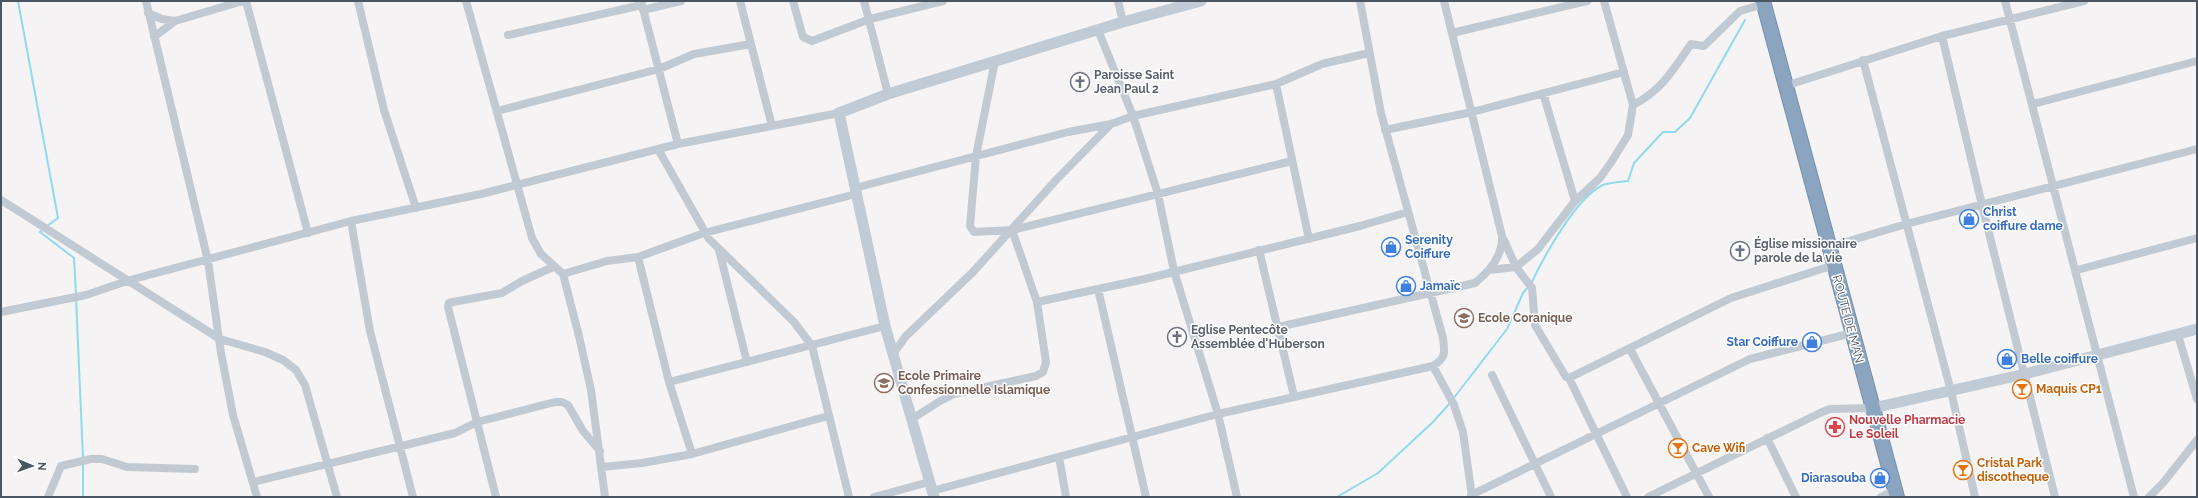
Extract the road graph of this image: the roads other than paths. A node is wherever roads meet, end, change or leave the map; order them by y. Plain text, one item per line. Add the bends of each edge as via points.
1 (146, 1) edge
2 (243, 1) edge
3 (246, 1) edge
4 (358, 1) edge
5 (466, 1) edge
6 (681, 1) edge
7 (740, 1) edge
8 (793, 1) edge
9 (864, 1) edge
10 (943, 1) edge
11 (1118, 1) edge
12 (1201, 1) edge
13 (1360, 1) edge
14 (1444, 1) edge
15 (1587, 1) edge
16 (1604, 1) edge
17 (2005, 1) edge
18 (2084, 1) edge
19 (1763, 3) edge
20 (642, 5) edge
21 (148, 13) junction
22 (2010, 18) junction
23 (870, 19) junction
24 (175, 21) junction
25 (1123, 22) junction
26 (1098, 30) junction
27 (1452, 33) junction
28 (508, 36) dead end
29 (1942, 36) junction
30 (154, 37) junction
31 (751, 44) junction
32 (1369, 52) junction
33 (1863, 60) junction
34 (995, 61) junction
35 (2197, 61) edge
36 (659, 69) junction
37 (1624, 72) junction
38 (1276, 84) junction
39 (1785, 86) junction
40 (1543, 93) junction
41 (888, 94) junction
42 (2033, 104) junction
43 (1633, 105) junction
44 (497, 112) junction
45 (1472, 112) junction
46 (839, 113) junction
47 (1133, 116) junction
48 (1111, 124) junction
49 (772, 126) junction
50 (1385, 130) junction
51 (678, 144) junction
52 (658, 149) junction
53 (2197, 149) edge
54 (976, 156) junction
55 (1292, 161) junction
56 (517, 184) junction
57 (2054, 186) junction
58 (856, 191) junction
59 (1158, 194) junction
60 (1, 200) edge
61 (1574, 201) junction
62 (1982, 205) junction
63 (416, 208) junction
64 (1408, 212) junction
65 (351, 221) junction
66 (1906, 224) junction
67 (1012, 230) junction
68 (308, 233) junction
69 (704, 233) junction
70 (1502, 236) junction
71 (1309, 238) junction
72 (2197, 238) edge
73 (1829, 247) junction
74 (719, 249) junction
75 (1259, 250) junction
76 (638, 257) junction
77 (208, 261) junction
78 (1834, 265) junction
79 (553, 267) junction
80 (1516, 267) junction
81 (1489, 270) junction
82 (2077, 270) junction
83 (1174, 271) junction
84 (563, 274) junction
85 (130, 280) junction
86 (1098, 289) junction
87 (1431, 294) junction
88 (1037, 302) junction
89 (1, 312) edge
90 (885, 326) junction
91 (1278, 326) junction
92 (2197, 329) edge
93 (1852, 333) junction
94 (2178, 335) junction
95 (220, 339) junction
96 (812, 346) junction
97 (1630, 349) junction
98 (892, 354) junction
99 (2098, 356) junction
100 (747, 362) junction
101 (1433, 366) junction
102 (2025, 374) junction
103 (1492, 375) dead end
104 (1569, 378) junction
105 (669, 382) junction
106 (1951, 391) junction
107 (1294, 396) junction
108 (2197, 398) edge
109 (1658, 405) junction
110 (1873, 408) junction
111 (1218, 414) junction
112 (828, 416) junction
113 (912, 419) junction
114 (477, 422) junction
115 (1595, 433) junction
116 (1132, 438) junction
117 (1767, 438) junction
118 (2197, 440) edge
119 (401, 446) junction
120 (600, 451) junction
121 (692, 454) junction
122 (1059, 457) junction
123 (328, 463) junction
124 (1534, 464) junction
125 (602, 467) junction
126 (195, 469) dead end
127 (1697, 472) junction
128 (253, 482) junction
129 (932, 490) edge
130 (1896, 494) edge
131 (1471, 496) edge
132 (48, 497) edge
133 (258, 497) edge
134 (337, 497) edge
135 (414, 497) edge
136 (496, 497) edge
137 (605, 497) edge
138 (849, 497) edge
139 (874, 497) edge
140 (1066, 497) edge
141 (1146, 497) edge
142 (1237, 497) edge
143 (1551, 497) edge
144 (1628, 497) edge
145 (1648, 497) edge
146 (1709, 497) edge
147 (1796, 497) edge
148 (1881, 497) edge
149 (1975, 497) edge
150 (2055, 497) edge
151 (2134, 497) edge
152 (2149, 497) edge

1 - 21 street
2 - 24 street
3 - 68 street
4 - 63 street via 384,110
5 - 44 street
6 - 20 street
7 - 31 street
8 - 23 street via 802,37 807,40 812,41
9 - 23 street
10 - 23 street
11 - 25 street
12 - 25 street
13 - 32 street
14 - 27 street
15 - 27 street
16 - 37 street
17 - 22 street
18 - 22 street
19 - 39 highway, ROUTE DE MAN
19 - 43 street via 1740,11 1704,46 1691,44 1667,80 1648,97
20 - 28 street
20 - 36 street
21 - 24 street
21 - 30 street
22 - 29 street
22 - 42 street
23 - 41 street
24 - 30 street
25 - 26 street
26 - 34 street
26 - 47 street
27 - 45 street
29 - 33 street
29 - 62 street
30 - 77 street
31 - 36 street via 694,54
31 - 49 street
32 - 38 street via 1322,64
32 - 50 street
33 - 39 street
33 - 66 street
34 - 41 street
34 - 54 street
35 - 42 street
36 - 44 street
36 - 51 street
37 - 40 street
37 - 43 street
38 - 47 street
38 - 55 street
39 - 73 highway, ROUTE DE MAN
40 - 45 street
40 - 61 street
41 - 46 street
42 - 57 street
43 - 61 street via 1628,135 1600,178
44 - 56 street
45 - 50 street
45 - 70 street
46 - 49 street
46 - 58 street
47 - 48 street
47 - 59 street
48 - 54 street
48 - 67 street
49 - 51 street
50 - 64 street
51 - 52 street
52 - 56 street
52 - 69 street
53 - 57 street
54 - 58 street
54 - 67 street via 971,230
55 - 59 street
55 - 71 street
56 - 63 street
56 - 79 street via 532,238 541,254
57 - 62 street
57 - 82 street
58 - 69 street
58 - 90 street
59 - 67 street
59 - 83 street
60 - 85 street
61 - 80 street via 1538,249
62 - 66 street
62 - 102 street
63 - 65 street
64 - 71 street
64 - 87 street
65 - 68 street
65 - 119 street via 366,312
66 - 73 street
66 - 106 street
67 - 88 street
67 - 98 street via 921,321
68 - 77 street
69 - 74 street
69 - 76 street
70 - 80 street
70 - 81 street via 1501,252
71 - 75 street
72 - 82 street
73 - 78 highway, ROUTE DE MAN
74 - 96 street via 794,322
74 - 100 street
75 - 83 street
75 - 91 street
76 - 84 street via 607,261
76 - 105 street
77 - 85 street
77 - 95 street
78 - 93 highway, ROUTE DE MAN
78 - 97 street via 1731,298
79 - 84 street
79 - 114 street via 502,293 449,303 450,319
80 - 81 street
80 - 104 street via 1532,288 1534,326
81 - 87 street via 1475,283
82 - 99 street
83 - 86 street
83 - 111 street
84 - 120 street via 588,375
85 - 89 street via 86,295
85 - 95 street
86 - 88 street
86 - 116 street
87 - 91 street
87 - 101 street via 1445,352 1441,361
88 - 113 street via 1046,362 1043,372 1036,376 954,394 940,400
90 - 96 street
90 - 98 street
91 - 107 street
92 - 94 street
93 - 109 street via 1750,360
93 - 110 highway, ROUTE DE MAN
94 - 99 street
94 - 108 street
95 - 123 street via 265,352 283,360 296,370 305,385
95 - 128 street via 233,414
96 - 100 street
96 - 112 street
97 - 104 street
97 - 109 street
98 - 113 street
99 - 102 street
99 - 151 street
100 - 105 street
101 - 107 street
101 - 131 street via 1454,405 1463,432
102 - 106 street
102 - 150 street
103 - 124 street
104 - 115 street
105 - 121 street
106 - 110 street
106 - 149 street
107 - 111 street
109 - 115 street
109 - 127 street
110 - 117 street via 1830,409
110 - 130 highway, ROUTE DE MAN
111 - 116 street
111 - 142 street
112 - 121 street
112 - 138 street
113 - 129 street
114 - 119 street via 455,433
114 - 120 street via 562,402 568,405 582,431
114 - 136 street
115 - 124 street
115 - 144 street
116 - 122 street
116 - 141 street
117 - 127 street
117 - 147 street
118 - 152 street
119 - 123 street
119 - 135 street
120 - 125 street
121 - 125 street
122 - 129 street
122 - 140 street
123 - 128 street
123 - 134 street
124 - 131 street
124 - 143 street
125 - 137 street
126 - 132 street via 127,467 102,459 76,461 61,466
127 - 145 street
127 - 146 street
128 - 133 street
129 - 139 street
130 - 148 street

